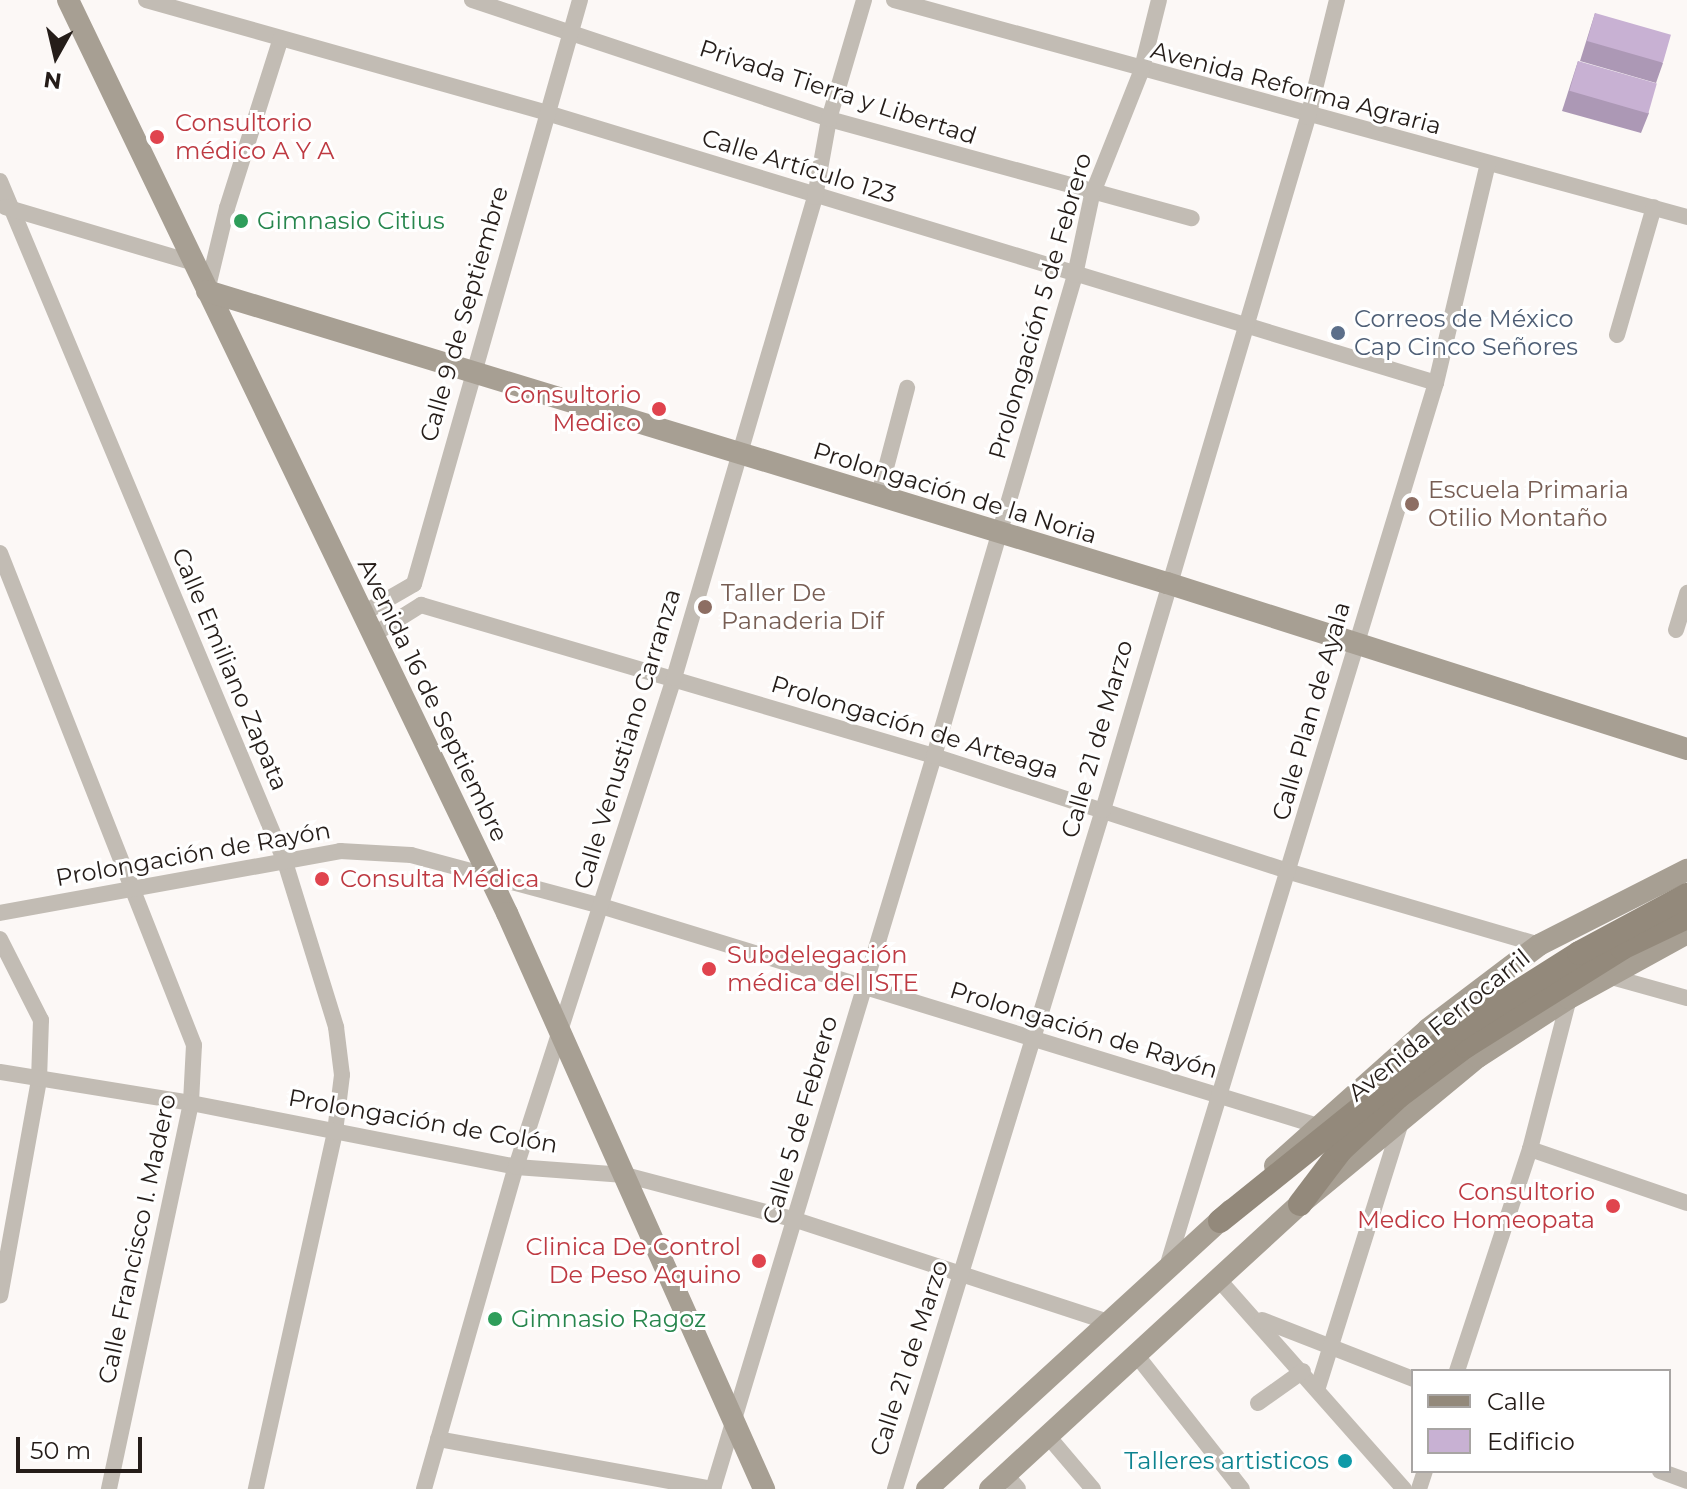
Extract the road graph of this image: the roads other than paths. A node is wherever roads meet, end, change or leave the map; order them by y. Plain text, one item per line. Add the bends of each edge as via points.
1 (68, 0) edge
2 (146, 0) edge
3 (215, 0) edge
4 (472, 0) edge
5 (580, 0) edge
6 (864, 0) edge
7 (894, 0) edge
8 (1159, 0) edge
9 (1337, 0) edge
10 (213, 19) junction
11 (571, 30) junction
12 (281, 38) junction
13 (1141, 72) junction
14 (547, 113) junction
15 (1308, 117) junction
16 (829, 119) junction
17 (1488, 163) junction
18 (0, 181) edge
19 (1092, 195) junction
20 (815, 197) junction
21 (6, 207) edge
22 (1654, 207) junction
23 (1687, 217) edge
24 (1192, 218) dead end
25 (194, 263) junction
26 (1075, 275) junction
27 (207, 291) junction
28 (1245, 327) junction
29 (1617, 335) dead end
30 (472, 374) junction
31 (1436, 383) junction
32 (907, 388) dead end
33 (737, 453) junction
34 (878, 498) junction
35 (999, 535) junction
36 (0, 553) edge
37 (1167, 583) junction
38 (1687, 593) edge
39 (362, 614) junction
40 (1676, 630) dead end
41 (373, 635) junction
42 (1353, 641) junction
43 (674, 678) junction
44 (1687, 749) edge
45 (934, 756) junction
46 (1103, 810) junction
47 (285, 862) junction
48 (1687, 870) edge
49 (1290, 872) junction
50 (488, 874) junction
51 (133, 889) junction
52 (1687, 895) edge
53 (601, 906) junction
54 (0, 913) edge
55 (1687, 917) edge
56 (1687, 933) edge
57 (0, 939) edge
58 (1539, 945) junction
59 (1608, 976) junction
60 (864, 988) junction
61 (1569, 998) junction
62 (1687, 998) edge
63 (562, 1035) junction
64 (1463, 1038) junction
65 (1029, 1040) junction
66 (0, 1072) edge
67 (39, 1080) junction
68 (1217, 1095) junction
69 (191, 1103) junction
70 (1315, 1125) junction
71 (1400, 1125) junction
72 (335, 1132) junction
73 (1530, 1149) junction
74 (516, 1167) junction
75 (625, 1175) junction
76 (1687, 1203) edge
77 (1300, 1204) junction
78 (796, 1220) junction
79 (1220, 1221) junction
80 (1167, 1267) junction
81 (962, 1271) junction
82 (1220, 1281) junction
83 (0, 1296) edge
84 (1258, 1319) junction
85 (1108, 1322) junction
86 (1332, 1346) junction
87 (1138, 1357) junction
88 (1458, 1369) edge
89 (1303, 1371) junction
90 (1411, 1378) edge
91 (1318, 1387) junction
92 (1258, 1403) dead end
93 (735, 1431) junction
94 (1047, 1435) junction
95 (438, 1439) junction
96 (1665, 1473) edge
97 (1687, 1481) edge
98 (1005, 1484) edge
99 (109, 1489) edge
100 (256, 1489) edge
101 (424, 1489) edge
102 (713, 1489) edge
103 (746, 1489) edge
104 (764, 1489) edge
105 (895, 1489) edge
106 (927, 1489) edge
107 (1093, 1489) edge
108 (1242, 1489) edge
109 (1404, 1489) edge

1 - 25 street, Avenida 16 de Septiembre
2 - 10 street, Calle Artículo 123
3 - 10 street
4 - 11 street, Privada Tierra y Libertad
5 - 11 street, Calle 9 de Septiembre
6 - 16 street, Calle Venustiano Carranza
7 - 13 street, Avenida Reforma Agraria
8 - 13 street, Prolongación 5 de Febrero
9 - 15 street, Calle 21 de Marzo
10 - 12 street, Calle Artículo 123
11 - 14 street, Calle 9 de Septiembre
11 - 16 street, Privada Tierra y Libertad
12 - 14 street, Calle Artículo 123
12 - 27 street via 227,208
13 - 15 street, Avenida Reforma Agraria
13 - 19 street, Prolongación 5 de Febrero
14 - 20 street, Calle Artículo 123
14 - 30 street, Calle 9 de Septiembre
15 - 17 street, Avenida Reforma Agraria
15 - 28 street, Calle 21 de Marzo
16 - 19 street, Privada Tierra y Libertad
16 - 20 street, Calle Venustiano Carranza
17 - 22 street, Avenida Reforma Agraria
17 - 31 street, Calle Plan de Ayala
18 - 21 street, Calle Emiliano Zapata
19 - 24 street, Privada Tierra y Libertad
19 - 26 street, Prolongación 5 de Febrero
20 - 26 street, Calle Artículo 123
20 - 33 street, Calle Venustiano Carranza
21 - 25 street
21 - 47 street, Calle Emiliano Zapata
22 - 23 street, Avenida Reforma Agraria
22 - 29 street
25 - 27 street, Avenida 16 de Septiembre
26 - 28 street, Calle Artículo 123
26 - 35 street, Prolongación 5 de Febrero
27 - 30 street, Prolongación de la Noria
27 - 39 street, Avenida 16 de Septiembre
28 - 31 street, Calle Artículo 123
28 - 37 street, Calle 21 de Marzo
30 - 33 street, Prolongación de la Noria
30 - 39 street, Calle 9 de Septiembre via 414,584
31 - 42 street, Calle Plan de Ayala
32 - 34 street
33 - 34 street, Prolongación de la Noria
33 - 43 street, Calle Venustiano Carranza
34 - 35 street, Prolongación de la Noria
35 - 37 street, Prolongación de la Noria
35 - 45 street, Calle 5 de Febrero
36 - 51 street, Calle Francisco I. Madero
37 - 42 street, Prolongación de la Noria
37 - 46 street, Calle 21 de Marzo
38 - 40 street
39 - 41 street, Avenida 16 de Septiembre
41 - 43 street, Prolongación de Arteaga via 421,605
41 - 50 street, Avenida 16 de Septiembre
42 - 44 street, Prolongación de la Noria
42 - 49 street, Calle Plan de Ayala
43 - 45 street, Prolongación de Arteaga
43 - 53 street, Calle Venustiano Carranza
45 - 46 street, Prolongación de Arteaga
45 - 60 street, Calle 5 de Febrero
46 - 49 street, Prolongación de Arteaga
46 - 65 street, Calle 21 de Marzo
47 - 50 street, Prolongación de Rayón via 340,851 411,855
47 - 51 street, Prolongación de Rayón
47 - 72 street, Calle Emiliano Zapata via 336,1027 342,1075
48 - 58 street, Avenida Ferrocarril
49 - 58 street, Prolongación de Arteaga
49 - 68 street, Calle Plan de Ayala
50 - 53 street, Prolongación de Rayón
50 - 63 street, Avenida 16 de Septiembre
51 - 54 street, Prolongación de Rayón
51 - 69 street, Calle Francisco I. Madero via 194,1045
52 - 64 main road via 1579,953
53 - 60 street, Prolongación de Rayón
53 - 63 street, Calle Venustiano Carranza
55 - 64 main road
56 - 59 street, Avenida Ferrocarril
57 - 67 street via 41,1020
58 - 70 street, Avenida Ferrocarril via 1428,1029
59 - 61 street, Avenida Ferrocarril
59 - 62 street
60 - 65 street, Prolongación de Rayón
60 - 78 street, Calle 5 de Febrero
61 - 71 street, Avenida Ferrocarril via 1478,1057
61 - 73 street
63 - 74 street, Calle Venustiano Carranza
63 - 75 street, Avenida 16 de Septiembre
64 - 77 main road, Avenida Ferrocarril via 1341,1150
64 - 79 main road, Avenida Ferrocarril
65 - 68 street, Prolongación de Rayón
65 - 81 street, Calle 21 de Marzo
66 - 67 street, Prolongación de Colón
67 - 69 street, Prolongación de Colón
67 - 83 street
68 - 70 street, Prolongación de Rayón
68 - 80 street, Calle Plan de Ayala
69 - 72 street, Prolongación de Colón
69 - 99 street, Calle Francisco I. Madero
70 - 79 street, Avenida Ferrocarril
71 - 77 street, Avenida Ferrocarril
71 - 86 street
72 - 74 street, Prolongación de Colón
72 - 100 street, Calle Emiliano Zapata
73 - 76 street
73 - 88 street
74 - 75 street, Prolongación de Colón
74 - 95 street, Calle Venustiano Carranza
75 - 78 street, Prolongación de Colón
75 - 93 street, Avenida 16 de Septiembre
77 - 82 street, Avenida Ferrocarril
78 - 81 street, Prolongación de Colón
78 - 93 street, Calle 5 de Febrero
79 - 80 street, Avenida Ferrocarril
80 - 85 street, Avenida Ferrocarril
81 - 85 street, Prolongación de Colón
81 - 105 street, Calle 21 de Marzo
82 - 84 street
82 - 87 street, Avenida Ferrocarril
84 - 86 street
84 - 89 street
85 - 106 street, Avenida Ferrocarril
86 - 90 street
86 - 91 street
87 - 94 street, Avenida Ferrocarril
87 - 108 street
89 - 91 street
89 - 92 street
91 - 109 street
93 - 102 street, Calle 5 de Febrero
93 - 103 street, Avenida 16 de Septiembre
93 - 104 street, Avenida 16 de Septiembre
94 - 98 street, Avenida Ferrocarril
94 - 107 street
95 - 101 street, Calle Venustiano Carranza
95 - 102 street
96 - 97 street

